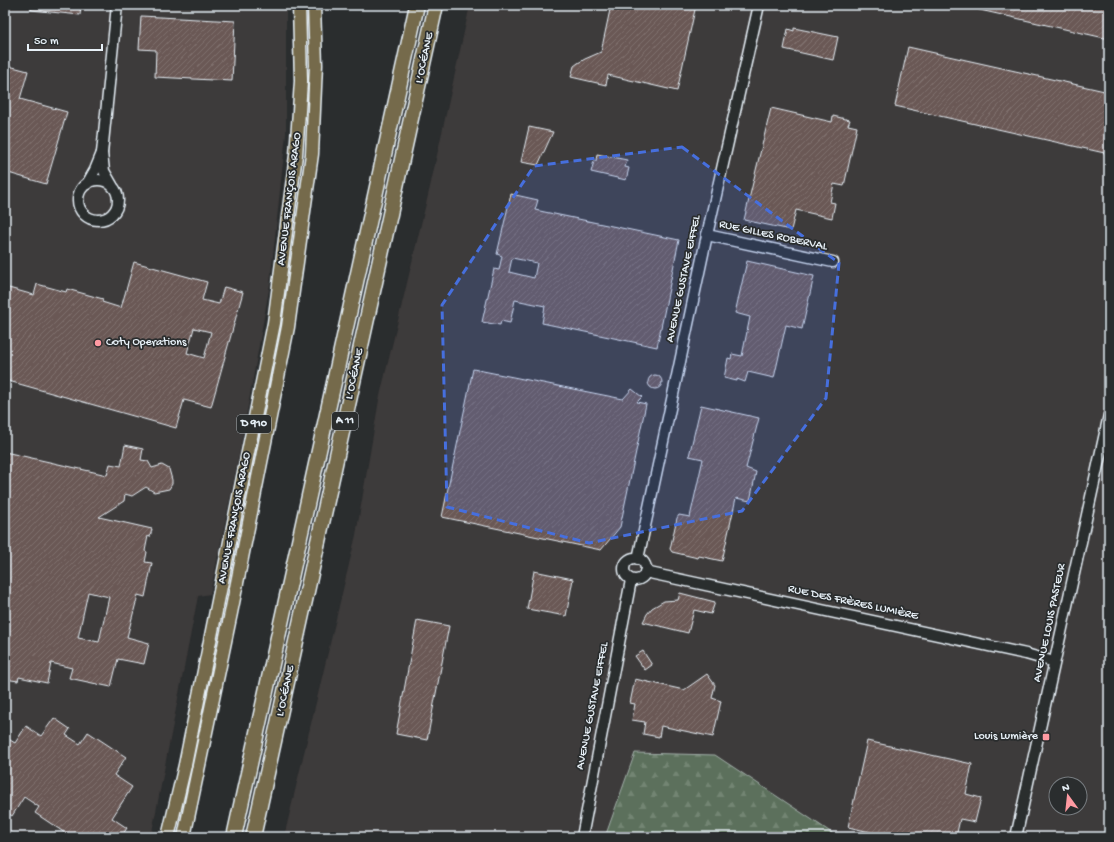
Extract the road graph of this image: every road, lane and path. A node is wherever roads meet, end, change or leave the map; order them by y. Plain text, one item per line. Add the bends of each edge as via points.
1 (117, 5) edge
2 (298, 5) edge
3 (314, 5) edge
4 (417, 5) edge
5 (436, 5) edge
6 (759, 5) edge
7 (102, 153) junction
8 (87, 184) junction
9 (112, 185) junction
10 (707, 234) junction
11 (833, 262) dead end
12 (1109, 415) edge
13 (638, 559) junction
14 (645, 572) junction
15 (631, 580) junction
16 (1054, 662) junction
17 (168, 837) edge
18 (184, 837) edge
19 (234, 837) edge
20 (253, 837) edge
21 (582, 837) edge
22 (1016, 837) edge

1 - 7 street
2 - 17 main road, AVENUE FRANÇOIS ARAGO / D 910 via 301,81 296,155 274,323
3 - 18 main road, AVENUE FRANÇOIS ARAGO / D 910 via 316,65 312,154 288,327
4 - 19 highway, L’OCÉANE / A 11
5 - 20 highway, L’OCÉANE / A 11
6 - 10 street, AVENUE GUSTAVE EIFFEL
7 - 8 street
7 - 9 street via 104,171
8 - 9 street via 93,180 101,180
8 - 9 street via 79,195 80,208 94,219 107,217 114,211 118,198
10 - 11 street, RUE GILLES ROBERVAL
10 - 13 street, AVENUE GUSTAVE EIFFEL
12 - 16 street, AVENUE LOUIS PASTEUR
13 - 14 street via 643,562
13 - 15 street via 632,559 624,567 624,572
14 - 15 street via 637,580
14 - 16 street, RUE DES FRÈRES LUMIÈRE
15 - 21 street, AVENUE GUSTAVE EIFFEL
16 - 22 street, AVENUE LOUIS PASTEUR

